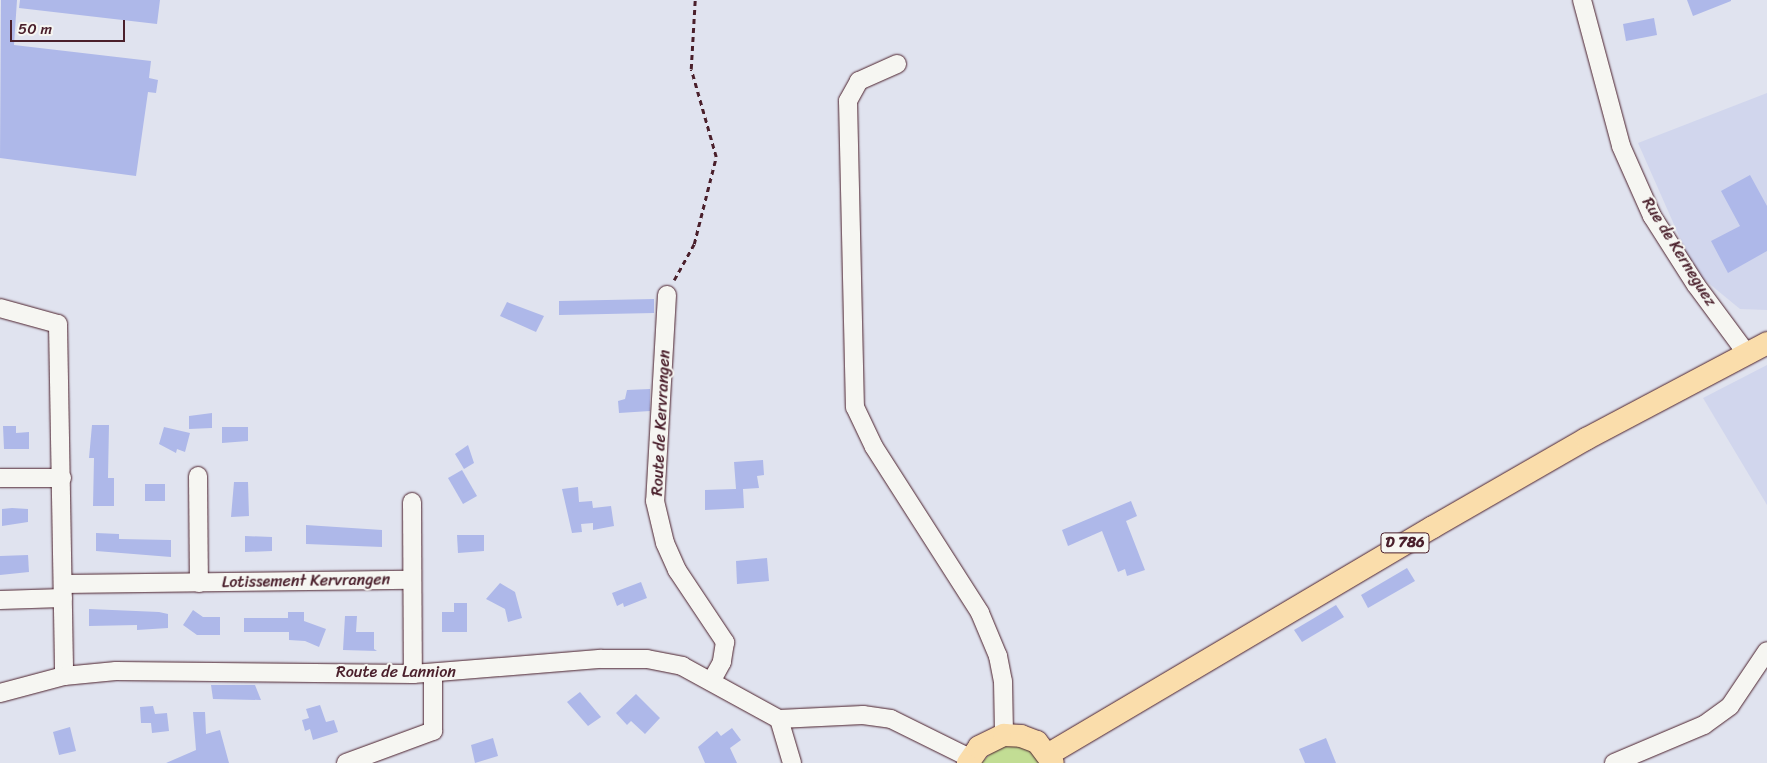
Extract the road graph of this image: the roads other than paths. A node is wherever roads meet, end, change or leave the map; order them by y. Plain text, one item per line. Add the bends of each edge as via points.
1 (1582, 0) edge
2 (897, 64) dead end
3 (667, 295) road end
4 (0, 308) edge
5 (1767, 343) edge
6 (1747, 354) junction
7 (198, 476) dead end
8 (0, 478) edge
9 (62, 478) junction
10 (412, 502) dead end
11 (412, 580) junction
12 (199, 583) junction
13 (63, 591) junction
14 (0, 600) edge
15 (1767, 652) edge
16 (434, 673) junction
17 (412, 674) junction
18 (64, 676) junction
19 (712, 680) junction
20 (0, 693) edge
21 (779, 719) junction
22 (1004, 735) junction
23 (1051, 759) edge
24 (969, 760) edge
25 (346, 763) edge
26 (792, 763) edge
27 (1614, 763) edge

1 - 6 street, Rue de Kerneguez via 1621,146 1652,216 1696,285
2 - 22 street via 859,81 848,101 855,407 874,447 980,613 998,656 1003,681
3 - 19 street, Route de Kervrangen via 655,502 665,543 677,570 725,642 722,662
4 - 9 street via 58,324
5 - 6 main road, D 786
6 - 23 main road, D 786 via 1586,439 1433,527
7 - 12 street, Lotissement Kervrangen
8 - 9 street
9 - 13 street
10 - 11 street, Lotissement Kervrangen
11 - 12 street, Lotissement Kervrangen
11 - 17 street, Lotissement Kervrangen
12 - 13 street, Lotissement Kervrangen
13 - 14 street, Lotissement Kervrangen
13 - 18 street
15 - 27 street via 1730,706 1704,725
16 - 17 street, Route de Lannion
16 - 19 street, Route de Lannion via 601,659 647,659 682,666
16 - 25 street via 433,731
17 - 18 street, Route de Lannion via 116,671
18 - 20 street, Route de Lannion
19 - 21 street, Route de Lannion
21 - 24 street via 864,715 890,719
21 - 26 street
22 - 23 main road via 1021,736 1037,742
22 - 24 main road via 979,747

